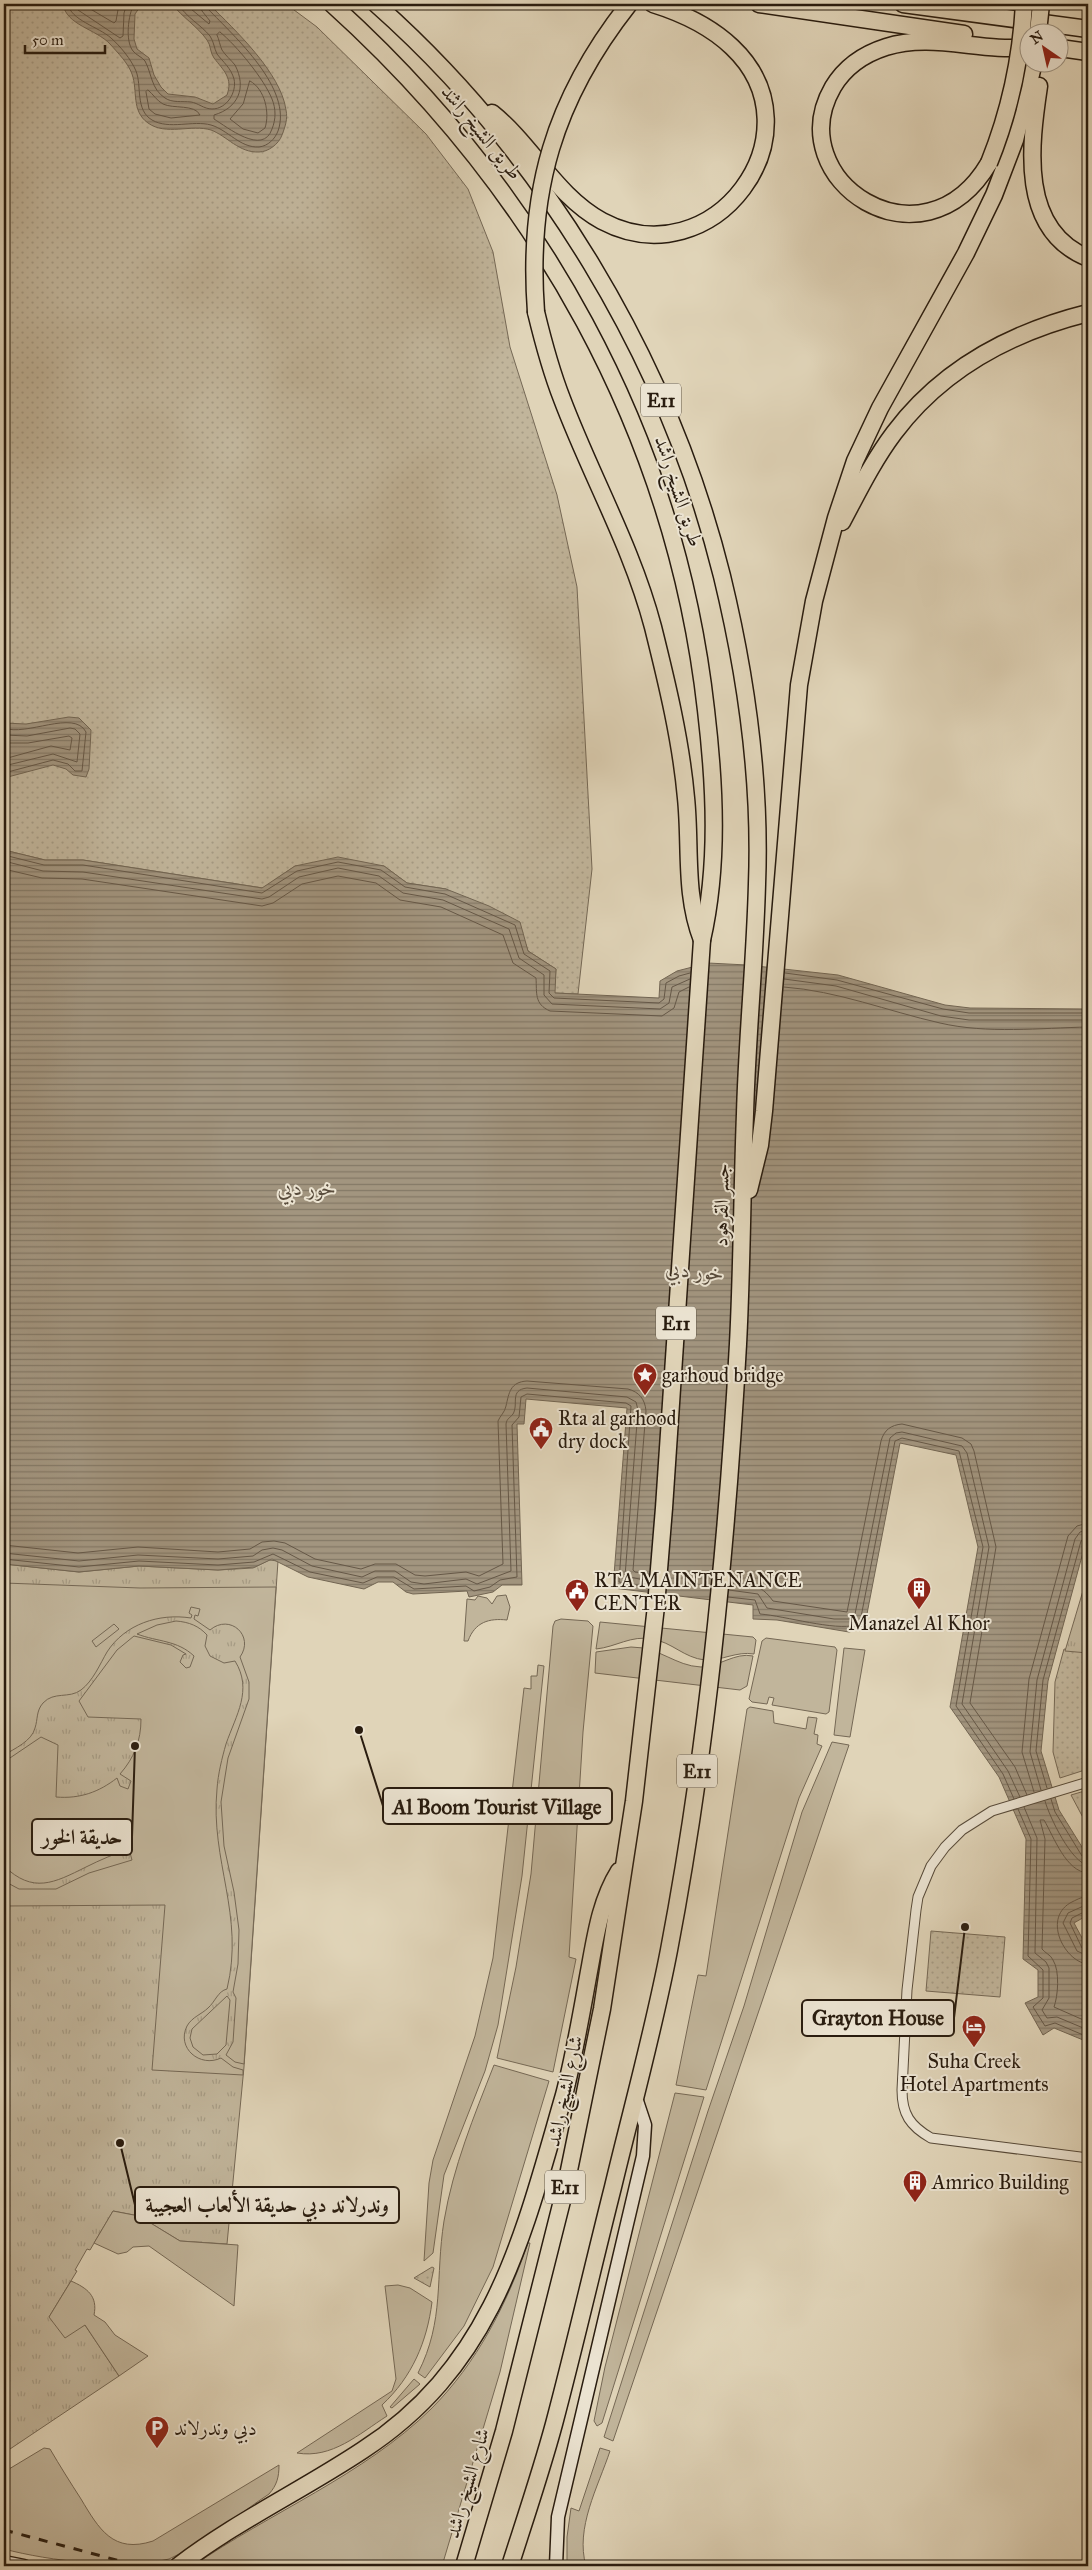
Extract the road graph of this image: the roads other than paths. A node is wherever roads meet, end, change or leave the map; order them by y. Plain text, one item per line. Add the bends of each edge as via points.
1 (332, 4) edge
2 (376, 4) edge
3 (629, 4) edge
4 (653, 4) edge
5 (759, 4) edge
6 (903, 4) edge
7 (1035, 4) edge
8 (1030, 22) edge
9 (1037, 22) edge
10 (1041, 22) edge
11 (1088, 29) edge
12 (1020, 43) edge
13 (1020, 46) edge
14 (1070, 49) edge
15 (1088, 52) edge
16 (1020, 63) edge
17 (1032, 72) edge
18 (1041, 72) edge
19 (465, 94) junction
20 (1088, 258) edge
21 (1085, 314) edge
22 (829, 546) junction
23 (758, 878) joint
24 (702, 940) junction
25 (743, 1211) junction
26 (646, 1704) joint
27 (1088, 1782) edge
28 (625, 1860) junction
29 (635, 2095) junction
30 (1088, 2158) edge
31 (4, 2562) edge
32 (24, 2566) edge
33 (178, 2566) edge
34 (464, 2566) edge
35 (510, 2566) edge
36 (556, 2566) edge

1 - 24 highway, طريق الشيخ راشد / E11 via 438,108 501,188 557,272 621,394 667,515 695,633 709,734 714,818 713,874
2 - 19 highway, طريق الشيخ راشد / E11
3 - 24 highway, bridge via 579,79 549,153 534,232 536,312 561,398 622,535 652,626 680,757 689,834 692,908
4 - 19 highway via 689,18 720,36 745,61 760,92 765,126 755,169 730,204 702,224 651,235 601,221 566,192 511,130
5 - 12 highway
6 - 11 highway
7 - 8 highway, bridge
7 - 9 highway, bridge
7 - 10 highway, bridge
13 - 16 highway, bridge via 1000,48 922,41 886,47 864,56 844,72 826,104 823,141 837,175 858,197 886,211 913,215 946,206 974,186 989,163
14 - 15 highway
17 - 22 highway via 1006,166 966,254 867,434 845,489
18 - 20 highway via 1035,114 1033,189 1039,209 1050,227 1064,243
19 - 23 highway, طريق الشيخ راشد / E11 via 533,178 592,268 640,355 686,464 720,568 739,657 752,748
21 - 22 highway via 1042,325 1008,340 953,374 918,405 873,464
22 - 25 highway via 803,657 764,1111 753,1178
23 - 25 highway, جسر القرهود / E11 via 746,1076
24 - 26 highway, جسر القرهود / E11 via 664,1508
25 - 29 highway, جسر القرهود / E11 via 730,1462 705,1712 669,1952
26 - 28 highway, شارع الشيخ راشد / E11
27 - 30 street via 992,1811 962,1830 931,1866 918,1897 908,1990 902,2105 908,2119 931,2138
28 - 33 highway via 601,1911 564,2091 526,2220 502,2284 474,2339 429,2396 382,2438
28 - 34 highway, شارع الشيخ راشد / E11 via 602,2009 566,2185 504,2431
29 - 35 highway, E11 via 554,2424
29 - 36 street via 645,2125 643,2156 558,2517
31 - 32 street

